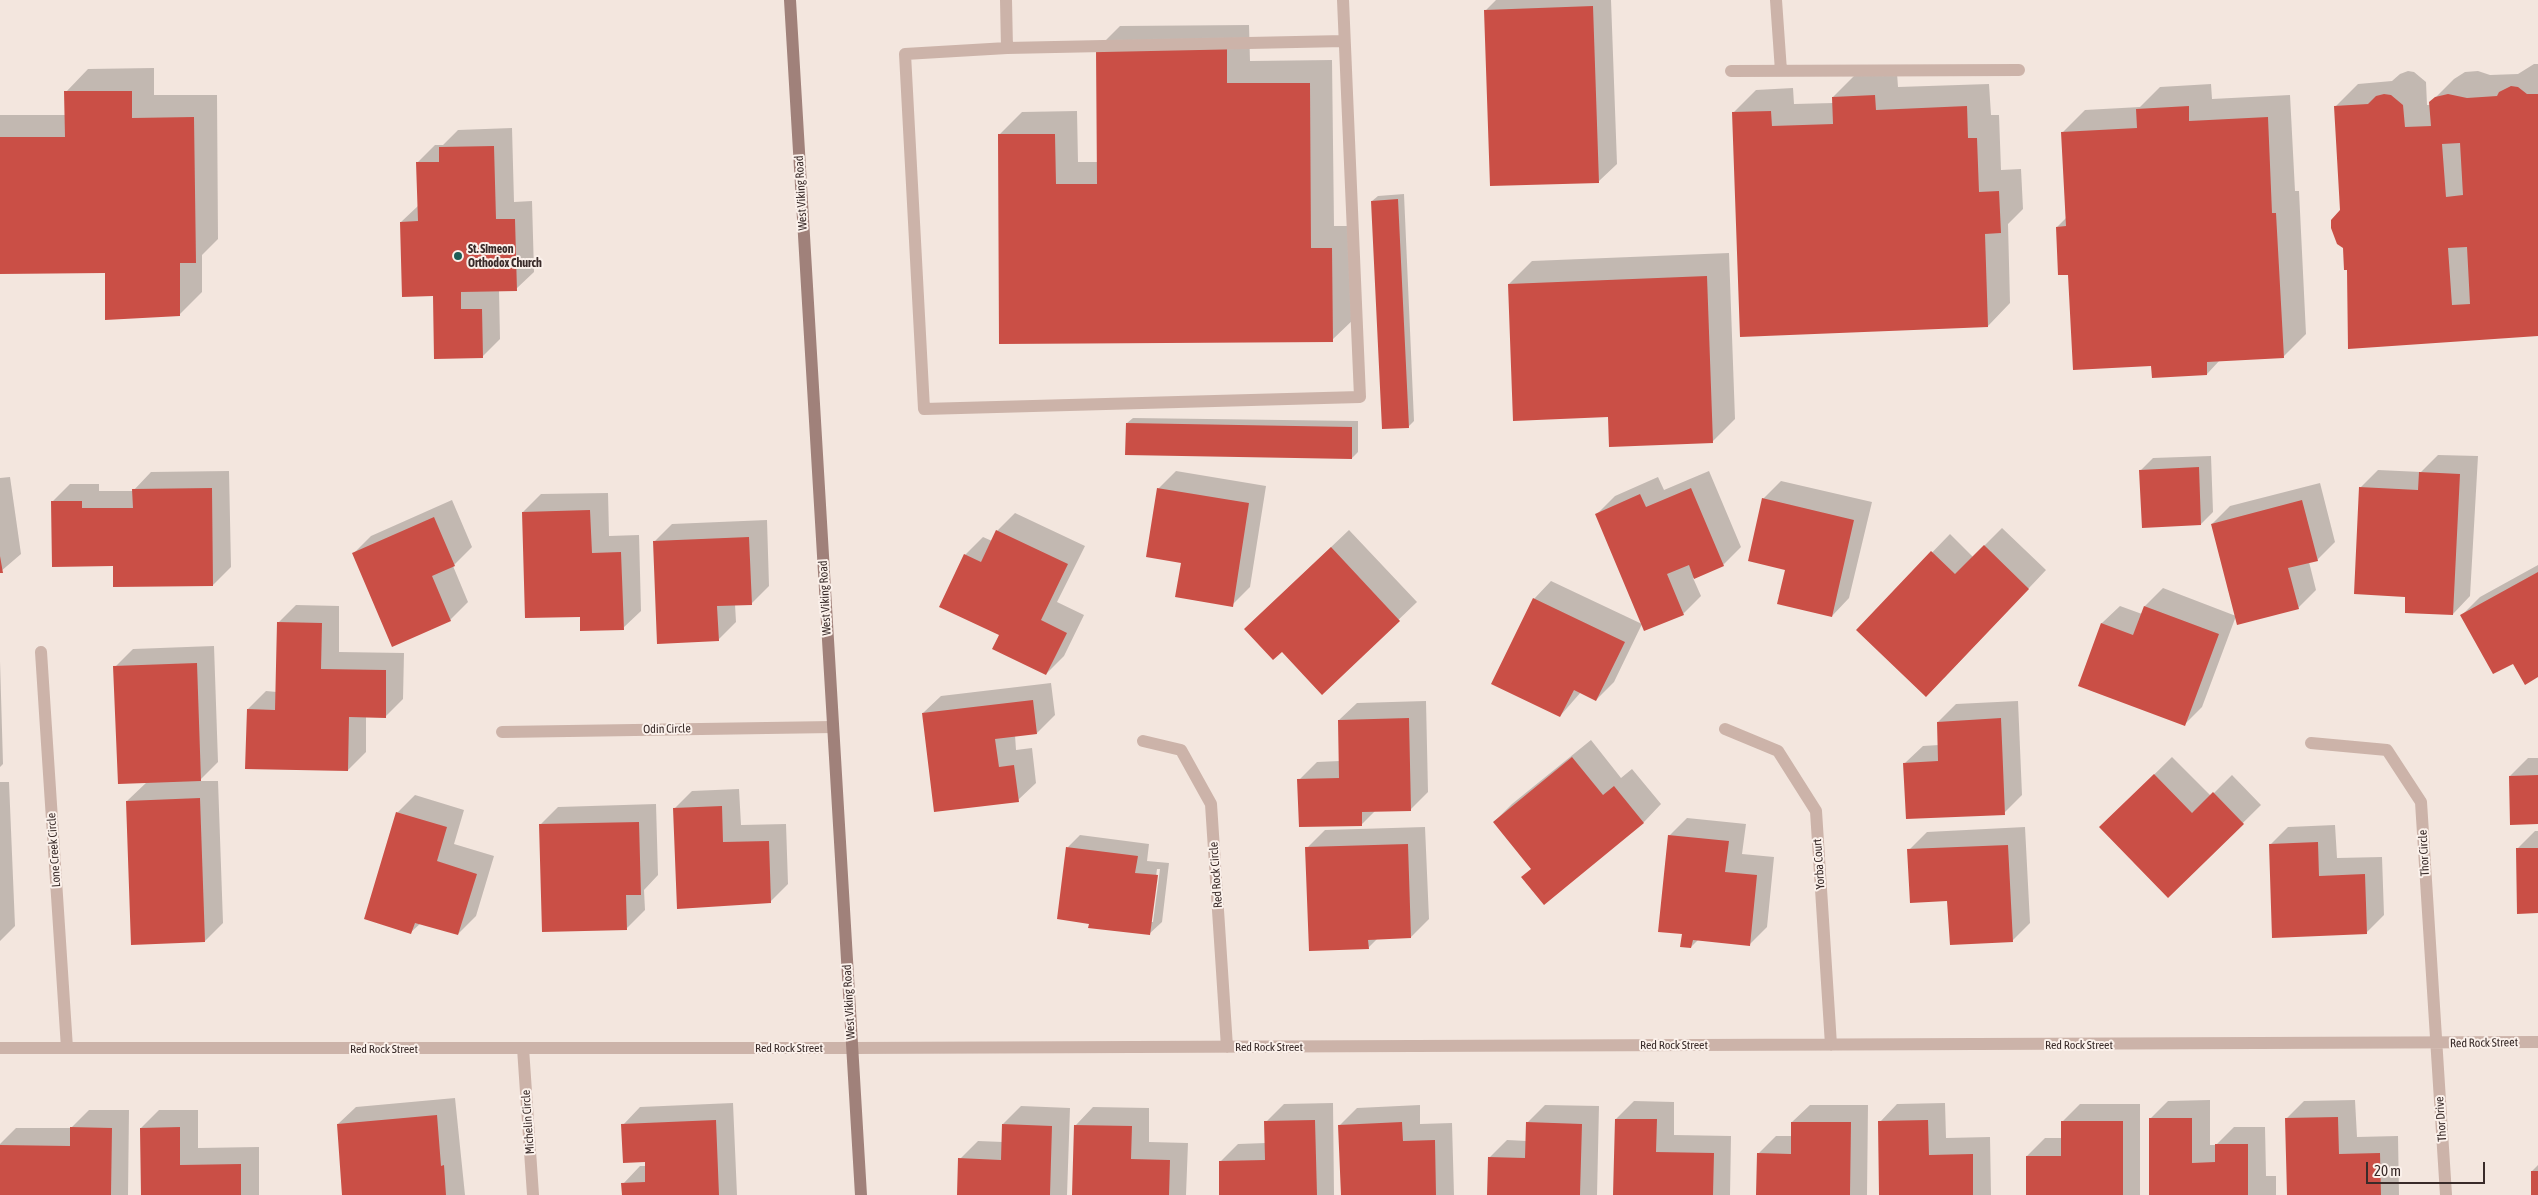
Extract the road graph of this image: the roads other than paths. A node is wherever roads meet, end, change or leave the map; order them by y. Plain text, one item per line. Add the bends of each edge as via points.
1 (790, 0) edge
2 (1006, 0) edge
3 (1343, 0) edge
4 (1776, 0) edge
5 (1344, 41) junction
6 (1007, 48) junction
7 (2019, 70) dead end
8 (1781, 71) junction
9 (1731, 72) dead end
10 (40, 652) dead end
11 (833, 727) junction
12 (1725, 729) dead end
13 (502, 732) dead end
14 (1142, 742) dead end
15 (2311, 742) dead end
16 (2538, 1042) edge
17 (2436, 1044) junction
18 (1830, 1045) junction
19 (1227, 1047) junction
20 (0, 1048) edge
21 (67, 1048) junction
22 (523, 1048) junction
23 (852, 1048) junction
24 (533, 1195) edge
25 (861, 1195) edge
26 (2446, 1195) edge

1 - 11 street, West Viking Road
2 - 6 street
3 - 5 street
4 - 8 street
5 - 6 street
5 - 6 street via 1360,397 924,409 905,54
7 - 8 street
8 - 9 street
10 - 21 street, Lone Creek Circle
11 - 13 street, Odin Circle
11 - 23 street, West Viking Road
12 - 18 street, Yorba Court via 1778,751 1816,811
14 - 19 street, Red Rock Circle via 1181,750 1211,804
15 - 17 street, Thor Circle via 2387,750 2421,802
16 - 17 street, Red Rock Street
17 - 18 street, Red Rock Street
17 - 26 street, Thor Drive
18 - 19 street, Red Rock Street
19 - 23 street, Red Rock Street
20 - 21 street, Red Rock Street
21 - 22 street, Red Rock Street
22 - 23 street, Red Rock Street
22 - 24 street, Michelin Circle
23 - 25 street, West Viking Road

